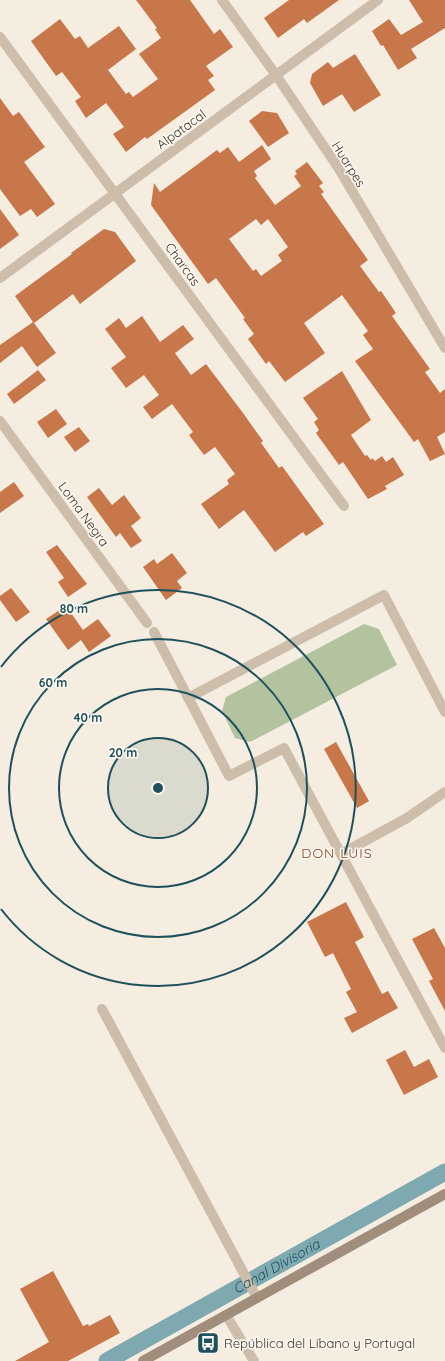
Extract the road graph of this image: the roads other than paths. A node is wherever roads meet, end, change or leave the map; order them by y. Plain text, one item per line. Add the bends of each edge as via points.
1 (222, 0) edge
2 (378, 0) edge
3 (0, 37) edge
4 (276, 75) junction
5 (115, 194) junction
6 (0, 278) edge
7 (445, 348) edge
8 (0, 421) edge
9 (344, 506) dead end
10 (147, 623) dead end
11 (154, 632) dead end
12 (188, 698) junction
13 (445, 712) edge
14 (445, 792) edge
15 (341, 854) junction
16 (102, 1009) dead end
17 (445, 1048) edge
18 (445, 1194) edge
19 (257, 1298) junction
20 (226, 1315) junction
21 (143, 1361) edge
22 (254, 1361) edge

1 - 4 street, Huarpes
2 - 4 street, Alpatacal
3 - 5 street, Charcas
4 - 5 street, Alpatacal
4 - 7 street, Huarpes via 339,169
5 - 6 street, Alpatacal
5 - 9 street, Charcas
8 - 10 street, Loma Negra
11 - 12 street
12 - 13 street via 384,595
12 - 15 street via 229,776 284,748
14 - 15 street via 407,818
15 - 17 street
16 - 19 street
18 - 19 main road
19 - 20 main road
20 - 21 main road
20 - 22 street

